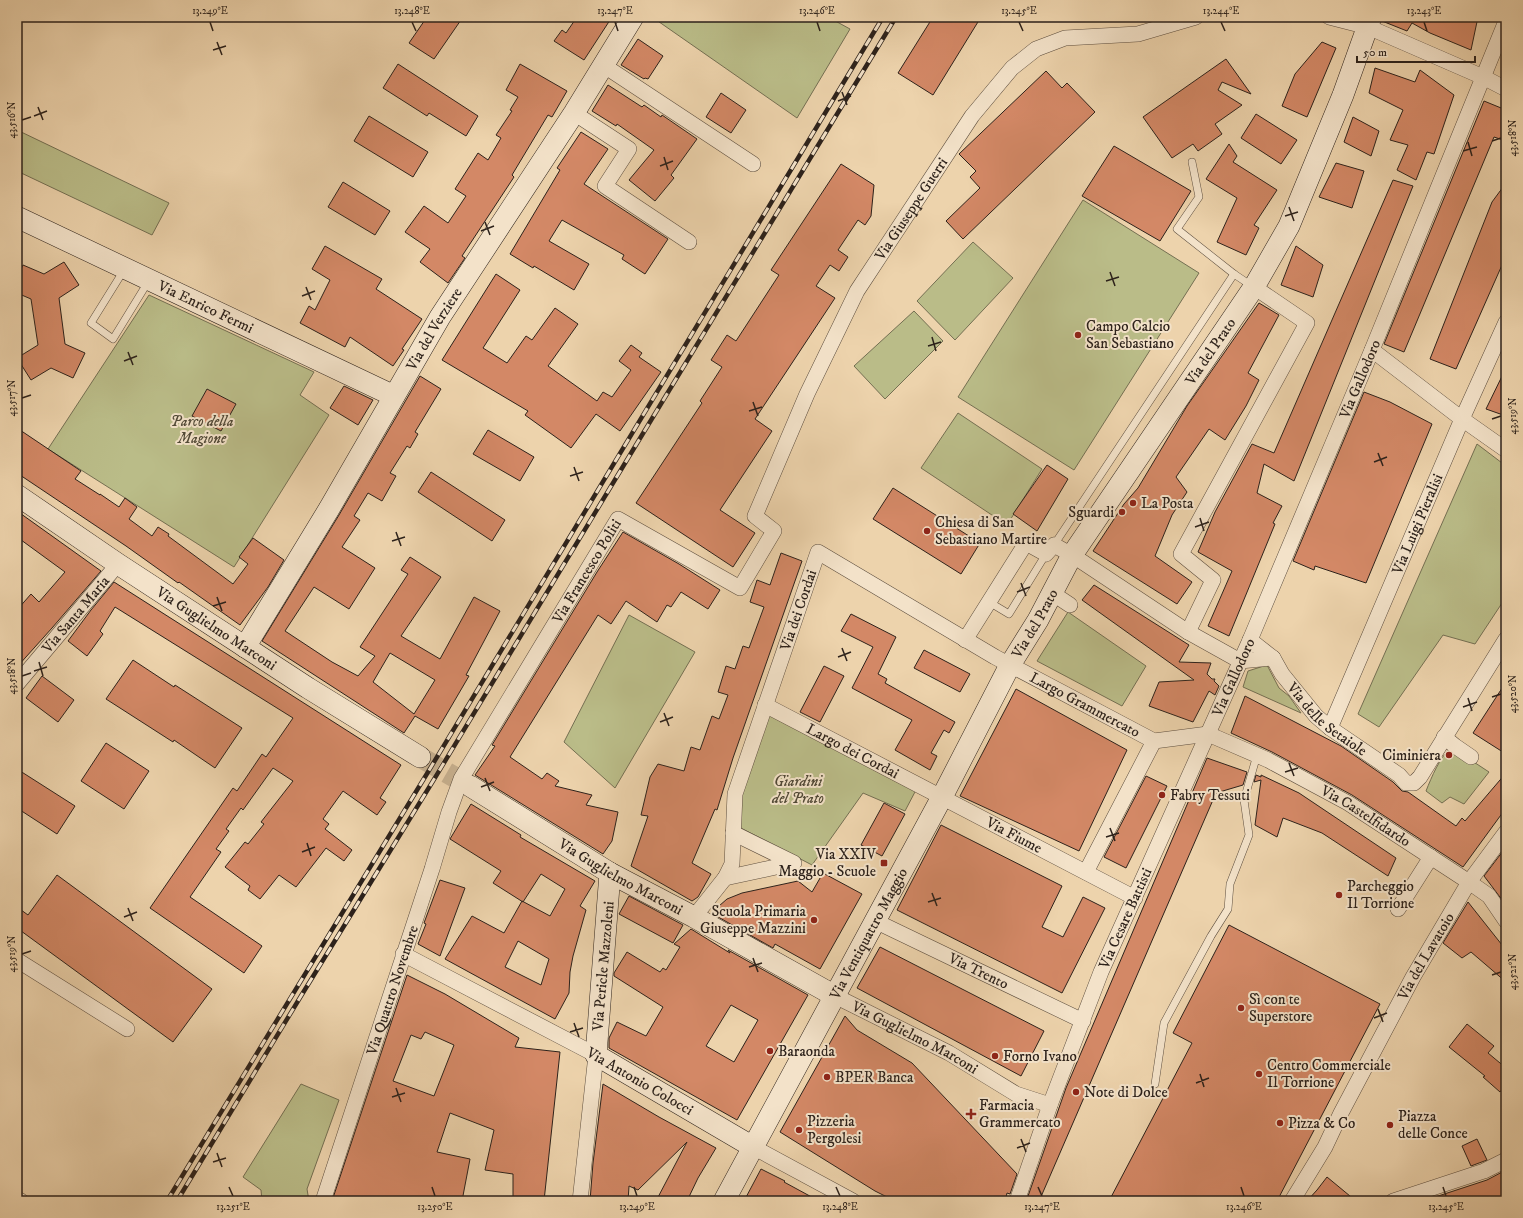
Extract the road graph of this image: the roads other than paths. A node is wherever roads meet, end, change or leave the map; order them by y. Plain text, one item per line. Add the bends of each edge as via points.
1 (633, 17) edge
2 (1196, 17) edge
3 (1329, 17) edge
4 (1506, 21) edge
5 (1369, 22) edge
6 (603, 65) junction
7 (1483, 77) junction
8 (1506, 89) edge
9 (574, 113) junction
10 (1192, 162) dead end
11 (753, 164) dead end
12 (17, 216) edge
13 (689, 242) dead end
14 (125, 268) junction
15 (1234, 274) junction
16 (149, 280) junction
17 (1254, 287) junction
18 (1506, 322) edge
19 (1372, 350) junction
20 (394, 396) junction
21 (1462, 419) junction
22 (1506, 450) edge
23 (17, 495) edge
24 (774, 531) joint
25 (1057, 551) junction
26 (118, 564) junction
27 (1052, 593) junction
28 (989, 602) junction
29 (1070, 605) dead end
30 (1188, 632) junction
31 (1506, 639) edge
32 (965, 640) junction
33 (1250, 640) junction
34 (245, 647) junction
35 (1273, 658) junction
36 (1240, 661) junction
37 (1010, 665) junction
38 (17, 684) edge
39 (765, 705) junction
40 (1330, 728) junction
41 (1208, 734) junction
42 (1444, 737) junction
43 (1154, 741) junction
44 (1257, 755) junction
45 (420, 757) tunnel mouth
46 (1471, 757) dead end
47 (466, 782) junction
48 (942, 797) junction
49 (1506, 832) edge
50 (733, 833) junction
51 (1431, 857) junction
52 (1086, 872) junction
53 (610, 873) junction
54 (725, 878) junction
55 (1469, 882) junction
56 (1135, 898) junction
57 (1398, 909) dead end
58 (694, 917) junction
59 (875, 921) junction
60 (1506, 921) edge
61 (403, 954) junction
62 (17, 960) edge
63 (835, 996) junction
64 (1084, 1021) junction
65 (127, 1029) dead end
66 (596, 1055) junction
67 (1155, 1084) dead end
68 (1050, 1105) junction
69 (753, 1147) junction
70 (1506, 1160) edge
71 (17, 1199) edge
72 (21, 1201) edge
73 (323, 1201) edge
74 (580, 1201) edge
75 (724, 1201) edge
76 (852, 1201) edge
77 (1017, 1201) edge
78 (1292, 1201) edge
79 (1393, 1201) edge

1 - 6 street, Via del Verziere
2 - 24 street, Via Giuseppe Guerri via 1138,34 1064,38 1036,49 1012,68 972,116 857,291 807,394 755,516
3 - 5 street
4 - 7 street, Via Gallodoro
5 - 7 street
5 - 17 street, Via del Prato via 1289,226
6 - 9 street, Via del Verziere
6 - 11 street
7 - 8 street
7 - 19 street, Via Gallodoro
9 - 13 street via 629,149 605,186
9 - 20 street, Via del Verziere via 440,317
10 - 15 lane via 1199,197 1177,229
12 - 14 street, Via Enrico Fermi
14 - 16 street, Via Enrico Fermi
14 - 16 lane via 91,323 113,339
15 - 17 lane
15 - 25 lane
16 - 20 street, Via Enrico Fermi
17 - 25 street, Via del Prato
17 - 30 street via 1307,323 1181,554 1213,580
18 - 21 street, Via Luigi Pieralisi
19 - 21 street
19 - 33 street, Via Gallodoro
20 - 34 street, Via del Verziere via 326,515
21 - 22 street
21 - 40 street, Via Luigi Pieralisi
23 - 26 street, Via Guglielmo Marconi
24 - 47 street, Via Francesco Politi via 740,588 618,519
25 - 27 street, Via del Prato
25 - 28 street via 1026,543
25 - 28 lane via 1009,614
25 - 30 street
26 - 34 street, Via Guglielmo Marconi
26 - 38 street, Via Santa Maria
27 - 29 street
27 - 37 street, Via del Prato
28 - 32 street
30 - 36 street
31 - 42 street, Via delle Setaiole
32 - 37 street, Largo Grammercato
32 - 39 street, Via dei Cordai via 818,552
33 - 35 street, Via delle Setaiole
33 - 36 street, Via Gallodoro
34 - 45 street, Via Guglielmo Marconi
35 - 36 street
35 - 40 street, Via delle Setaiole via 1282,674 1316,716
36 - 41 street, Via Gallodoro
37 - 43 street, Largo Grammercato
37 - 48 street, Via Ventiquattro Maggio
39 - 48 street, Largo dei Cordai
39 - 50 street, Via dei Cordai via 735,794
40 - 42 street, Via delle Setaiole via 1399,775 1406,783 1414,783 1420,777
41 - 43 street, Largo Grammercato
41 - 44 street, Via Castelfidardo
41 - 56 street, Via Cesare Battisti
42 - 46 street
43 - 52 street
44 - 51 street, Via Castelfidardo via 1348,803
44 - 67 lane via 1244,800 1248,835 1230,884 1228,909 1164,1023
47 - 53 street, Via Guglielmo Marconi
47 - 61 street, Via Quattro Novembre via 449,812
48 - 52 street, Via Fiume
48 - 59 street, Via Ventiquattro Maggio
49 - 55 street, Via del Lavatoio
50 - 54 street, Via dei Cordai via 732,864
50 - 54 street via 794,863
51 - 55 street, Via Castelfidardo
51 - 57 street
52 - 56 street, Via Fiume
53 - 58 street, Via Guglielmo Marconi
53 - 66 street, Via Pericle Mazzoleni
54 - 58 street, Via dei Cordai
55 - 60 street, Via Castelfidardo via 1489,896
55 - 78 street, Via del Lavatoio via 1413,977 1325,1147
56 - 64 street, Via Cesare Battisti via 1101,972
58 - 63 street, Via Guglielmo Marconi
59 - 63 street, Via Ventiquattro Maggio
59 - 64 street, Via Trento
61 - 66 street, Via Antonio Colocci
61 - 73 street, Via Quattro Novembre
62 - 65 street
63 - 68 street, Via Guglielmo Marconi via 949,1053 1016,1094
63 - 69 street, Via Ventiquattro Maggio
64 - 68 street, Via Cesare Battisti
66 - 69 street, Via Antonio Colocci
66 - 74 street, Via Pericle Mazzoleni
68 - 77 street, Via Cesare Battisti
69 - 75 street, Via Ventiquattro Maggio
69 - 76 street, Via Antonio Colocci
70 - 79 street via 1484,1171
71 - 72 street

